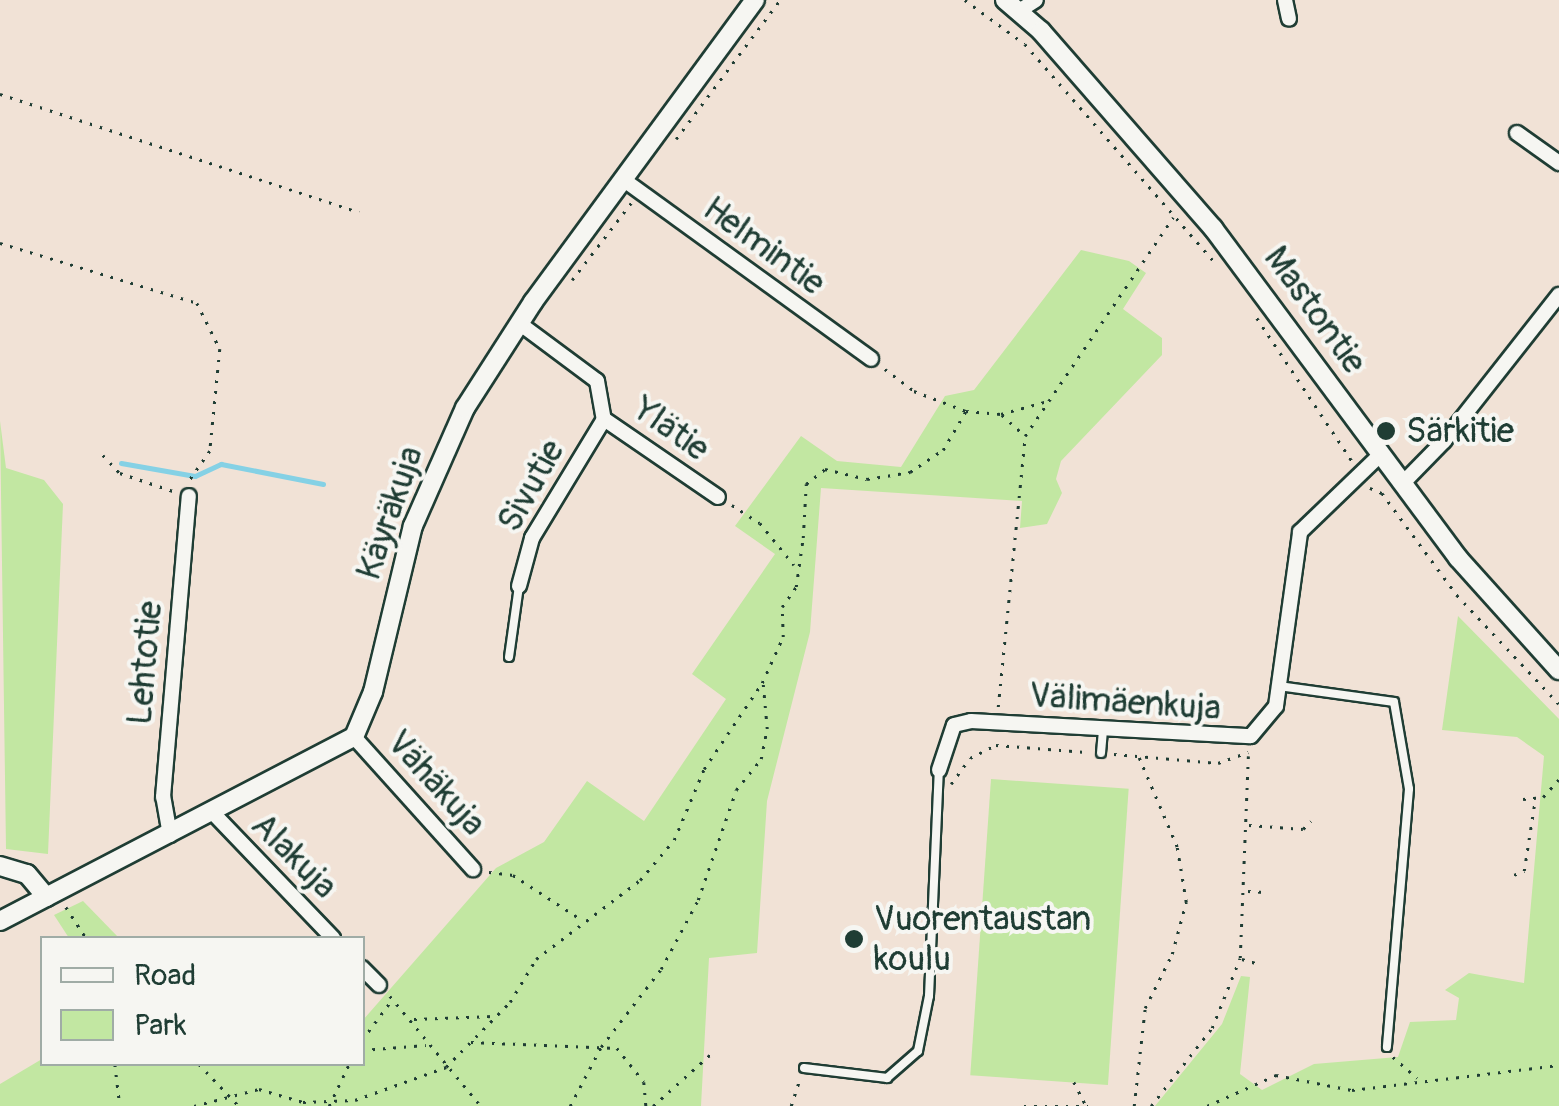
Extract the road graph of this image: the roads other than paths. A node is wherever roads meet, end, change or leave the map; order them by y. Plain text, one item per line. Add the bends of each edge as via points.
1 (756, 0) edge
2 (1036, 0) edge
3 (1285, 0) edge
4 (1012, 6) edge
5 (1289, 19) dead end
6 (1517, 133) dead end
7 (1559, 163) edge
8 (624, 180) junction
9 (1559, 295) edge
10 (519, 323) junction
11 (870, 359) road end
12 (604, 419) junction
13 (1392, 469) junction
14 (189, 496) road end
15 (718, 497) road end
16 (519, 586) joint
17 (509, 657) dead end
18 (1559, 670) edge
19 (1279, 686) junction
20 (1103, 730) junction
21 (354, 736) junction
22 (1102, 753) road end
23 (940, 770) joint
24 (214, 814) junction
25 (170, 835) junction
26 (0, 866) edge
27 (473, 870) road end
28 (54, 899) junction
29 (0, 922) edge
30 (331, 936) edge
31 (365, 971) edge
32 (379, 985) road end
33 (1387, 1047) road end
34 (804, 1068) road end

1 - 8 street, Käyräkuja
2 - 4 street
3 - 5 street
4 - 13 street, Mastontie via 1214,228
6 - 7 street
8 - 10 street, Käyräkuja
8 - 11 street, Helmintie
9 - 13 street via 1444,441
10 - 12 street, Ylätie via 597,381
10 - 21 street, Käyräkuja via 466,408 422,500 368,711
12 - 15 street, Ylätie
12 - 16 street, Sivutie via 532,538
13 - 18 street, Mastontie via 1458,558
13 - 19 street, Välimäenkuja via 1357,474 1306,522 1296,542
14 - 25 street, Lehtotie via 164,797
16 - 17 lane
19 - 20 street, Välimäenkuja via 1273,713 1248,747
19 - 33 lane via 1394,702 1409,789
20 - 22 lane
20 - 23 street, Välimäenkuja via 954,726
21 - 24 street
21 - 27 street, Vähäkuja
23 - 34 lane via 929,996 918,1052 887,1078
24 - 25 street
24 - 30 street, Alakuja
25 - 28 street
26 - 28 street via 27,874
28 - 29 street
31 - 32 street

